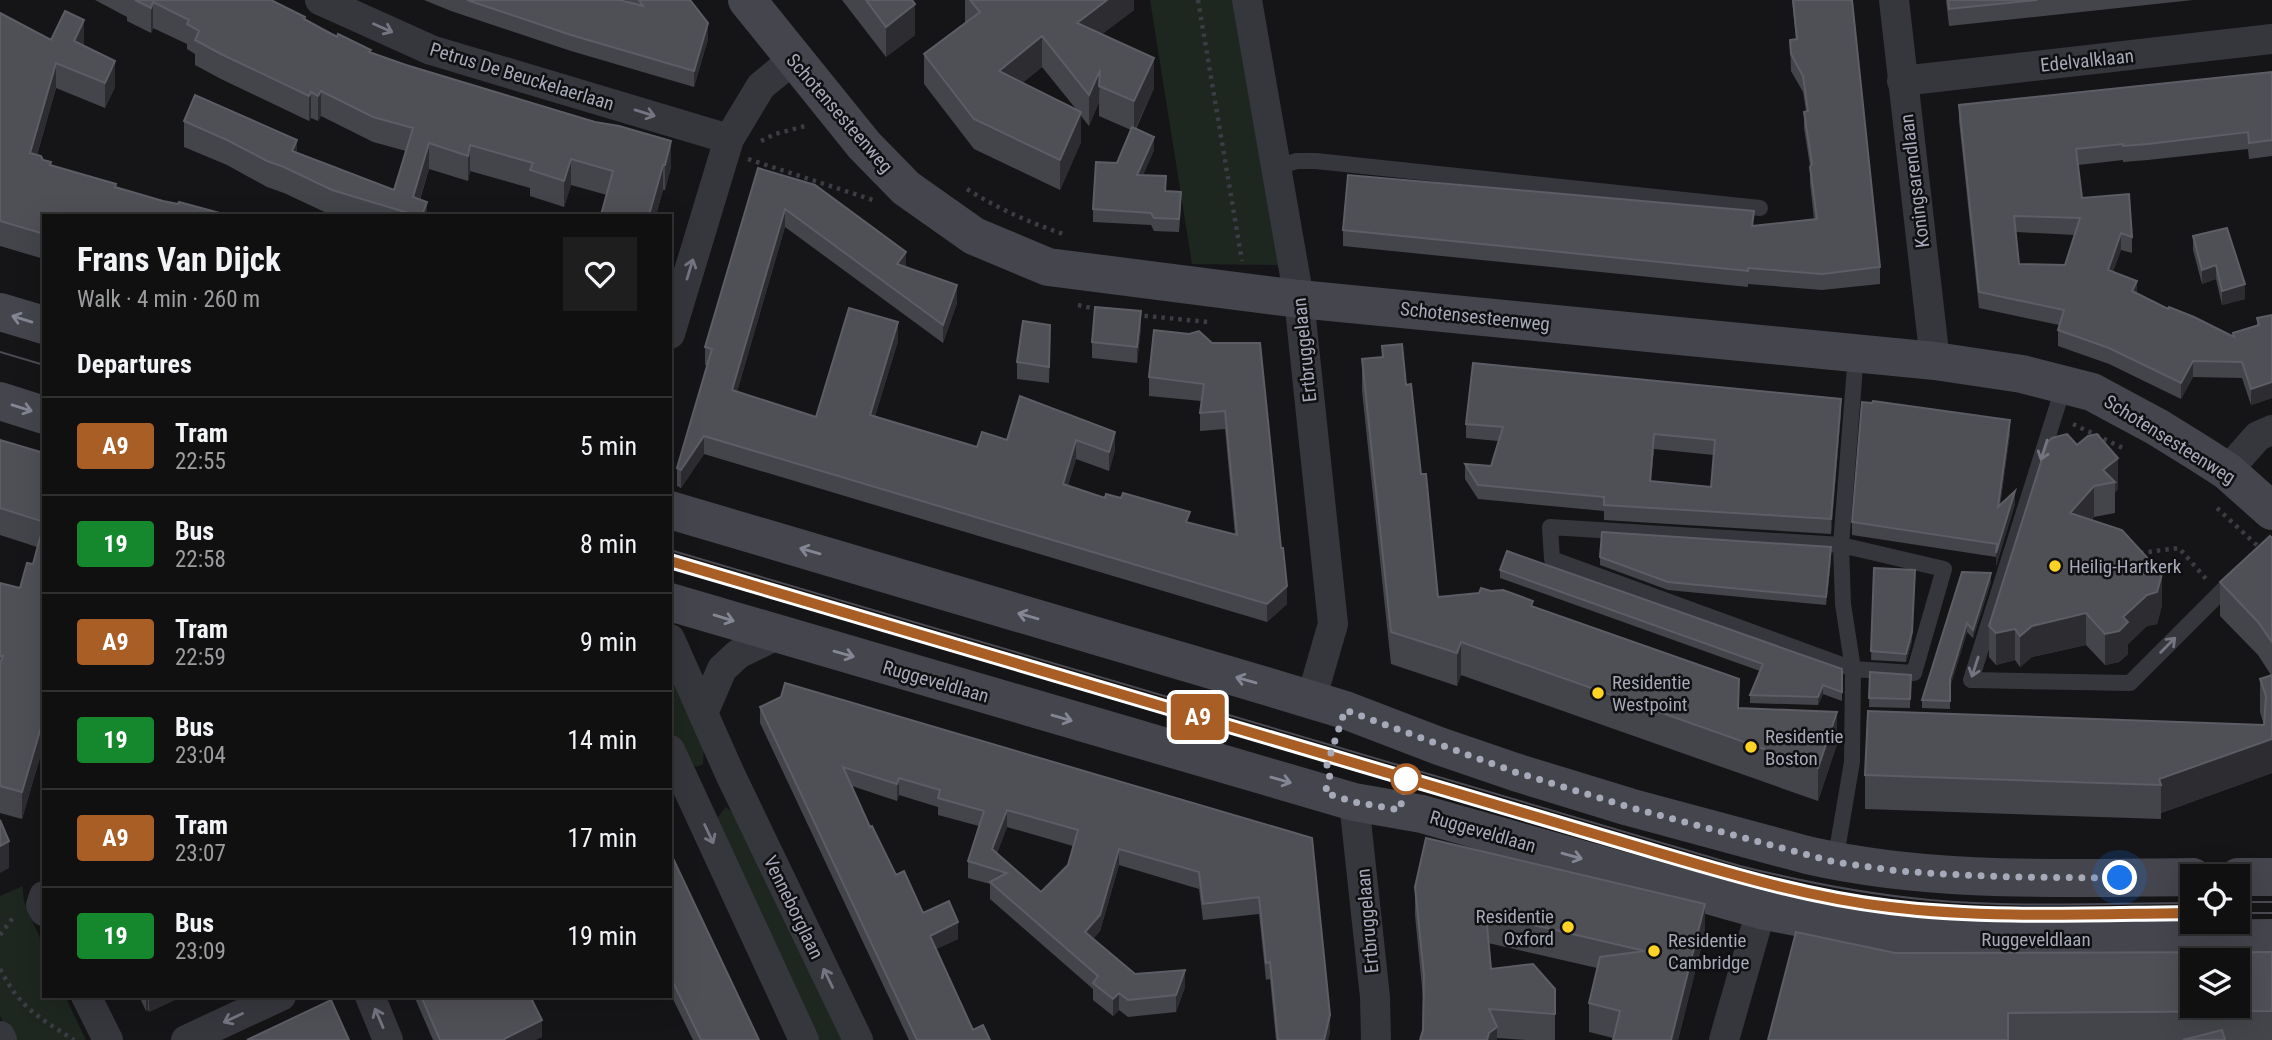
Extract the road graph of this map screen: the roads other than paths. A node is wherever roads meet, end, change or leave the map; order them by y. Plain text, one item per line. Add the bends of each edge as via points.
1 (320, 0) edge
2 (747, 0) edge
3 (1247, 0) edge
4 (1894, 0) edge
5 (2272, 39) edge
6 (794, 59) junction
7 (1902, 81) junction
8 (739, 151) junction
9 (1276, 167) junction
10 (1760, 208) dead end
11 (1299, 299) junction
12 (0, 312) edge
13 (42, 324) edge
14 (672, 329) edge
15 (1856, 354) junction
16 (1935, 362) junction
17 (2064, 385) junction
18 (0, 401) edge
19 (42, 414) edge
20 (2272, 430) edge
21 (2227, 471) junction
22 (672, 511) edge
23 (2272, 511) edge
24 (1841, 545) junction
25 (2245, 568) edge
26 (672, 603) edge
27 (779, 634) junction
28 (672, 643) edge
29 (1853, 669) junction
30 (1328, 705) junction
31 (704, 711) junction
32 (672, 760) edge
33 (730, 774) junction
34 (1340, 797) junction
35 (680, 798) edge
36 (1835, 862) junction
37 (2180, 877) edge
38 (2250, 877) edge
39 (2272, 877) edge
40 (1761, 910) junction
41 (2272, 938) edge
42 (87, 998) edge
43 (277, 998) edge
44 (371, 998) edge
45 (108, 1040) edge
46 (186, 1040) edge
47 (388, 1040) edge
48 (804, 1040) edge
49 (858, 1040) edge
50 (1376, 1040) edge
51 (1724, 1040) edge

1 -> 8 street, Petrus De Beuckelaerlaan via 431,50
2 - 6 street, Schotensesteenweg
3 - 9 street, Ertbruggelaan
4 - 7 street, Koningsarendlaan
5 - 7 street, Edelvalklaan
6 - 8 street via 761,86
6 - 11 street, Schotensesteenweg via 864,145 906,188 974,236 1048,267
7 - 16 street, Koningsarendlaan
14 -> 8 street
9 - 10 lane via 1316,161
9 - 11 street, Ertbruggelaan
11 - 15 street, Schotensesteenweg
11 - 30 street, Ertbruggelaan via 1333,624
13 -> 12 street
15 - 16 street, Schotensesteenweg
15 - 24 lane
16 - 17 street, Schotensesteenweg
17 - 21 street, Schotensesteenweg via 2092,392
17 -> 25 lane via 1971,680 2130,683
18 -> 19 street
20 - 21 street via 2258,436
21 - 23 street, Schotensesteenweg
30 -> 22 street
24 - 29 lane via 1843,604
24 - 29 lane via 1944,569 1914,673
24 - 29 lane via 1550,527 1552,559
26 -> 27 street, Ruggeveldlaan
27 - 31 street via 738,654 722,669
27 -> 34 street, Ruggeveldlaan
28 - 31 street, Venneborglaan
29 - 36 lane via 1852,761
30 - 36 street via 1515,772
31 - 33 street, Venneborglaan
32 - 35 street
33 - 35 street
49 -> 33 street, Venneborglaan
34 -> 40 street, Ruggeveldlaan via 1422,814
34 - 50 street, Ertbruggelaan via 1375,997
35 -> 48 street
36 - 37 street via 1898,871 2009,877
38 - 39 street
40 - 41 street, Ruggeveldlaan via 1862,930 1948,938
40 - 51 street
42 - 45 street
43 -> 46 street
47 -> 44 street

